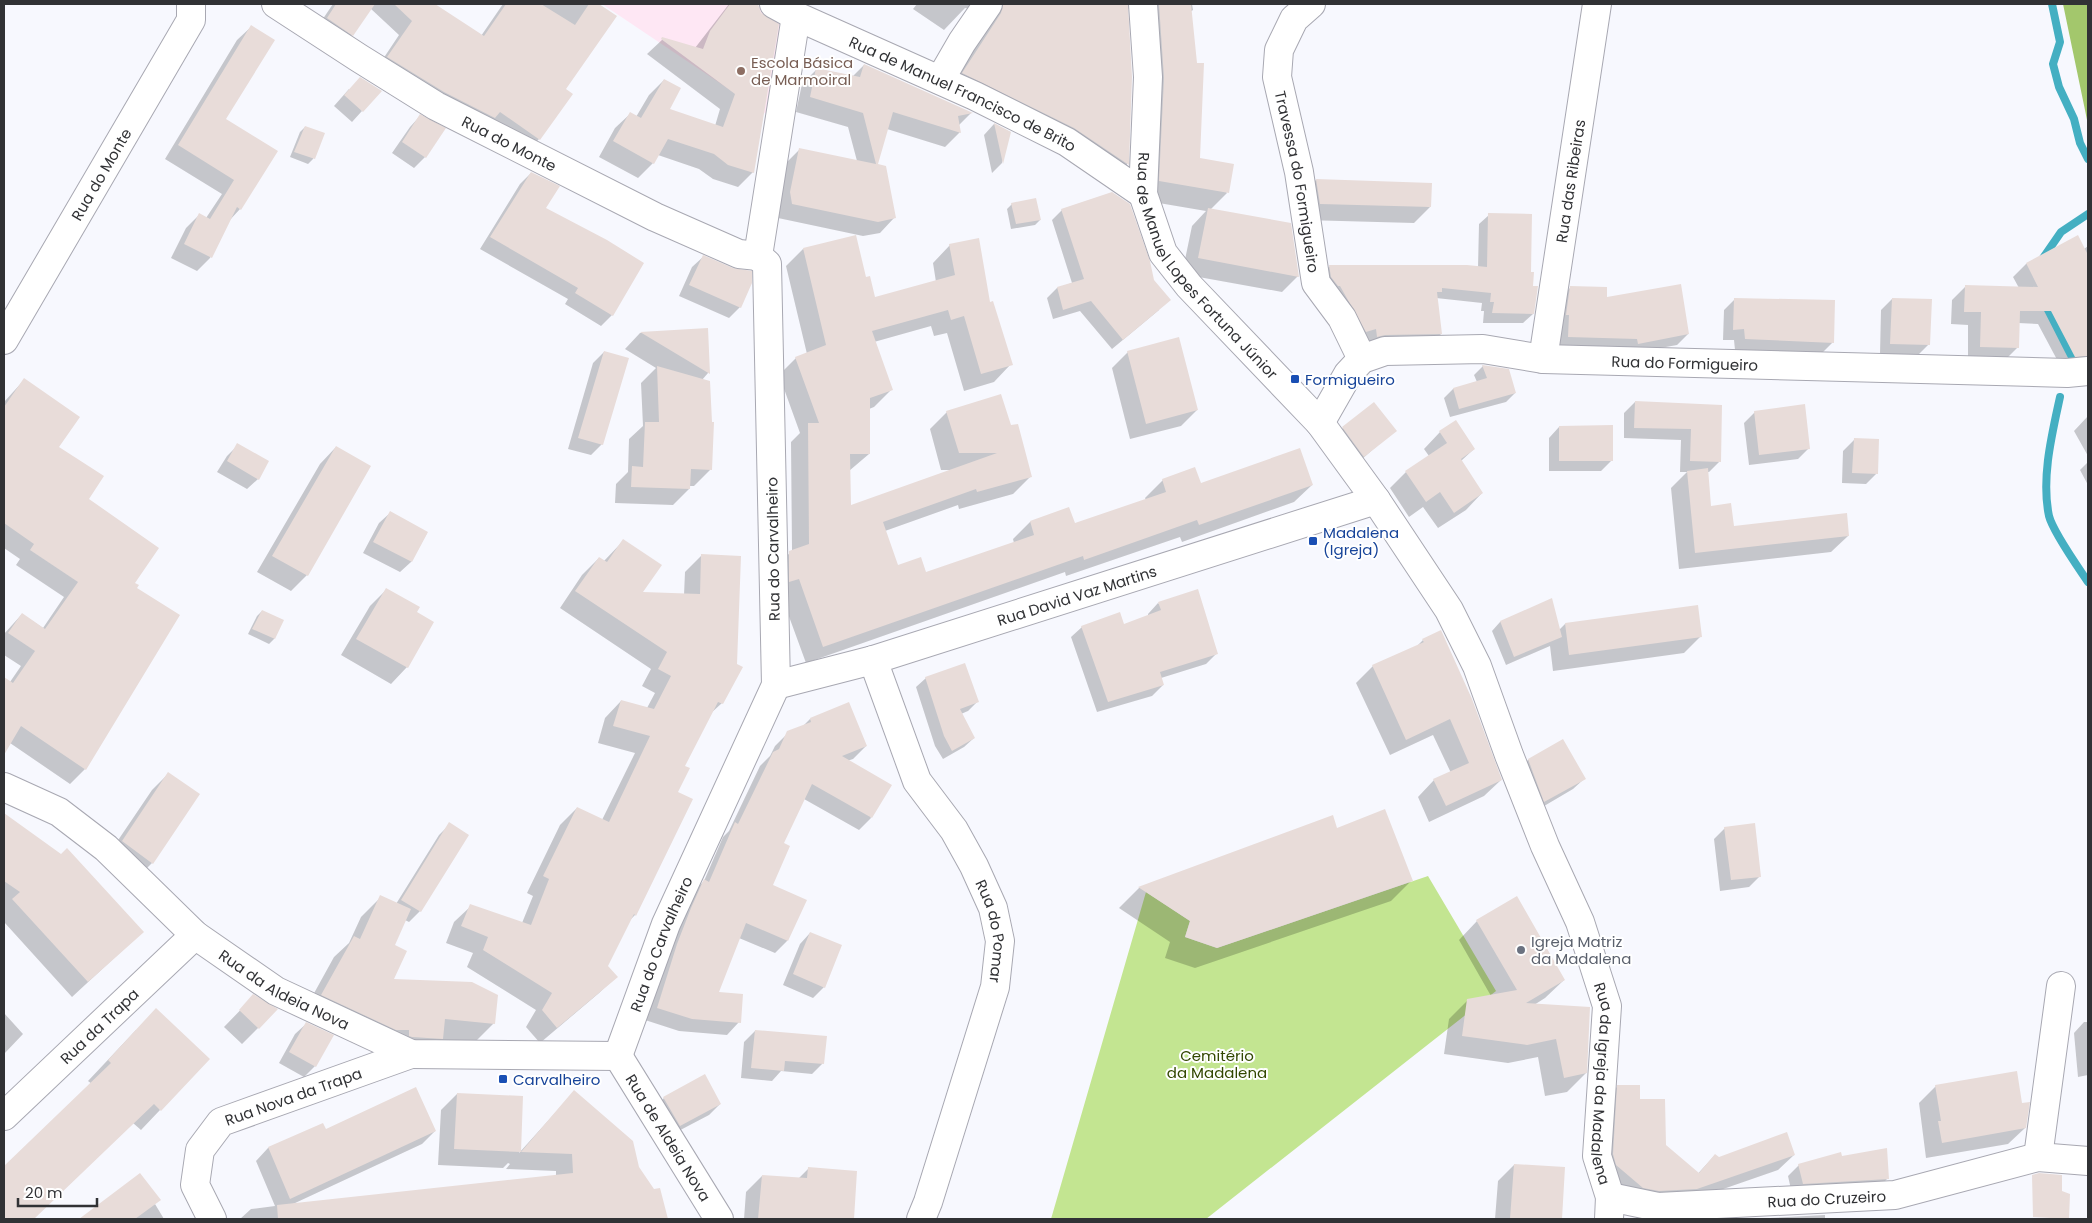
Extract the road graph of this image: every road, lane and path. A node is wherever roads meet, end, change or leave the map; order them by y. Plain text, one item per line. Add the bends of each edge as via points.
1 (191, 4) edge
2 (276, 4) edge
3 (988, 4) edge
4 (1144, 4) edge
5 (1311, 4) edge
6 (1597, 4) edge
7 (785, 10) edge
8 (940, 80) junction
9 (1143, 194) junction
10 (758, 256) junction
11 (4, 340) edge
12 (1362, 359) junction
13 (1543, 359) junction
14 (2088, 371) edge
15 (1320, 423) junction
16 (1376, 500) junction
17 (872, 660) junction
18 (776, 685) junction
19 (1509, 755) joint
20 (4, 788) edge
21 (195, 936) junction
22 (2061, 986) dead end
23 (411, 1054) junction
24 (618, 1056) junction
25 (4, 1116) edge
26 (2038, 1158) junction
27 (2088, 1161) edge
28 (1609, 1208) edge
29 (212, 1219) edge
30 (718, 1219) edge
31 (921, 1219) edge

1 - 11 street, Rua do Monte via 190,20
2 - 10 street, Rua do Monte via 436,106 655,217 738,254
3 - 8 street
4 - 9 street, Rua de Manuel Lopes Fortuna Júnior via 1148,77
5 - 12 street, Travessa do Formigueiro via 1294,19 1278,50 1278,77 1299,172 1316,283 1342,318
6 - 13 street, Rua das Ribeiras
7 - 8 street, Rua de Manuel Francisco de Brito
7 - 10 street
8 - 9 street, Rua de Manuel Francisco de Brito via 1067,142
9 - 15 street, Rua de Manuel Lopes Fortuna Júnior via 1163,253 1189,286
10 - 18 street, Rua do Carvalheiro via 766,264
12 - 13 street, Rua do Formigueiro via 1385,351 1483,350
12 - 15 street via 1348,374
13 - 14 street, Rua do Formigueiro
15 - 16 street, Rua de Manuel Lopes Fortuna Júnior
16 - 17 street, Rua David Vaz Martins
16 - 19 street, Rua de Manuel Lopes Fortuna Júnior via 1449,610 1477,666
17 - 18 street, Rua David Vaz Martins
17 - 31 street, Rua do Pomar via 916,781 954,830 974,866 993,908 1000,941 995,987
18 - 24 street, Rua do Carvalheiro via 666,924
19 - 28 street, Rua da Igreja da Madalena via 1580,922 1607,1006 1597,1156
20 - 21 street, Rua da Aldeia Nova via 59,812 106,848
21 - 23 street, Rua da Aldeia Nova via 276,991
21 - 25 street, Rua da Trapa
22 - 26 street
23 - 24 street, Rua da Aldeia Nova
23 - 29 street, Rua Nova da Trapa via 221,1122 200,1150 195,1185
24 - 30 street, Rua de Aldeia Nova
26 - 27 street, Rua do Cruzeiro
26 - 28 street, Rua do Cruzeiro via 1895,1195

